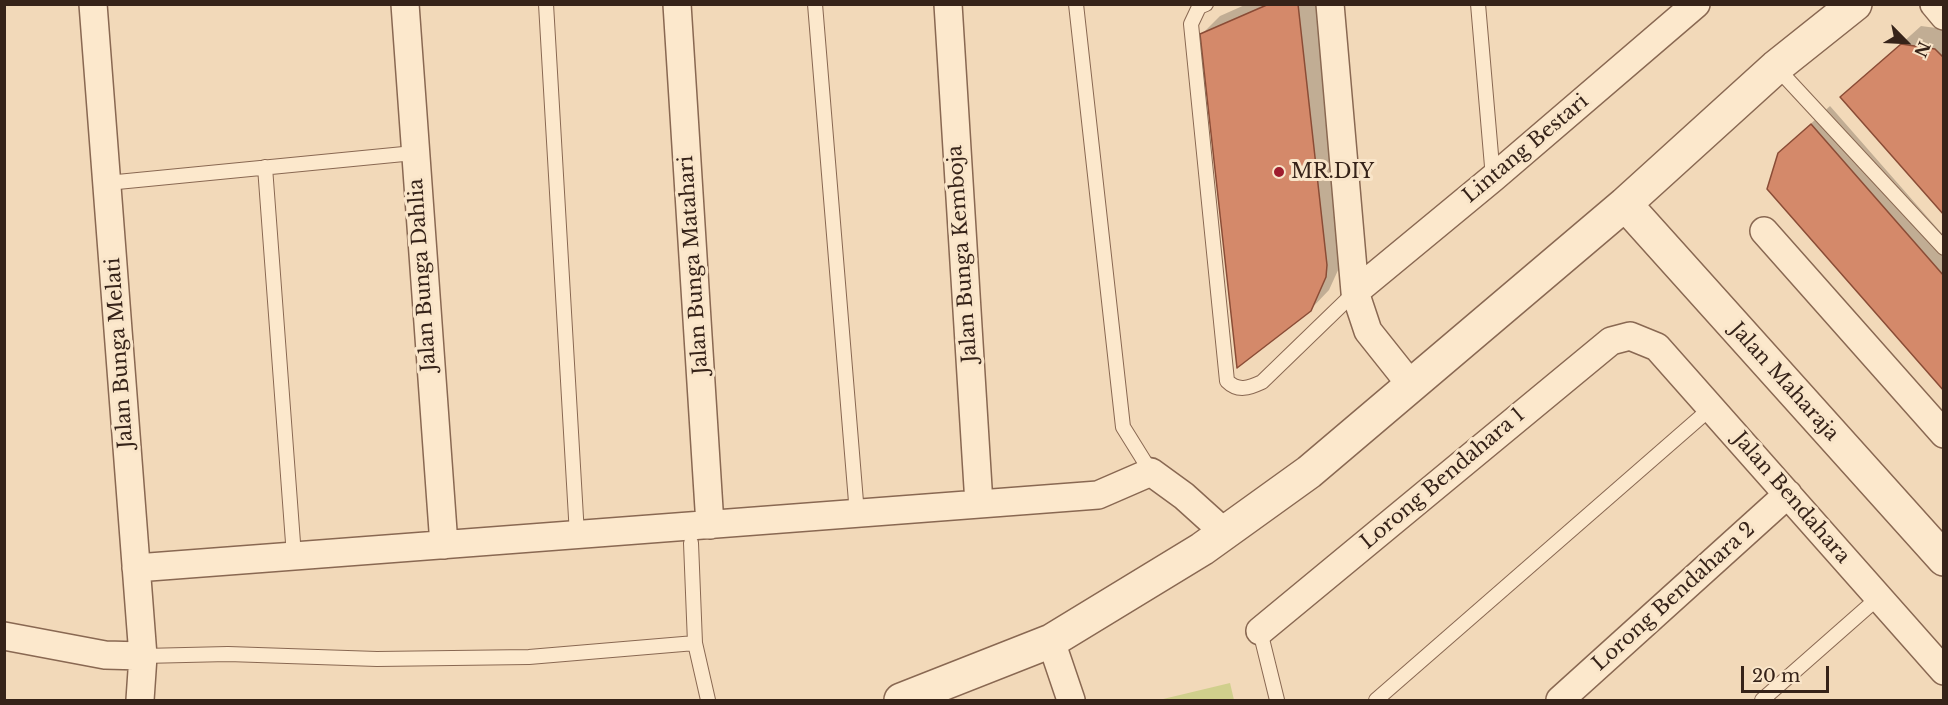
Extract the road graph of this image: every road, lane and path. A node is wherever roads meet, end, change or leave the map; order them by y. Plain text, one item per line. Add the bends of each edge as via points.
1 (93, 4) edge
2 (405, 4) edge
3 (546, 4) edge
4 (678, 4) edge
5 (815, 4) edge
6 (948, 4) edge
7 (1076, 4) edge
8 (1206, 4) edge
9 (1330, 4) edge
10 (1696, 4) edge
11 (1855, 4) edge
12 (1934, 4) edge
13 (1480, 7) edge
14 (1944, 16) edge
15 (1776, 67) junction
16 (414, 153) junction
17 (265, 167) junction
18 (1493, 178) junction
19 (106, 183) junction
20 (1625, 204) junction
21 (1764, 231) dead end
22 (1944, 248) edge
23 (1355, 292) junction
24 (1630, 336) joint
25 (1411, 385) junction
26 (1711, 408) junction
27 (1944, 434) edge
28 (1151, 472) junction
29 (1788, 494) junction
30 (979, 504) junction
31 (857, 514) junction
32 (1225, 532) junction
33 (701, 534) junction
34 (577, 535) junction
35 (444, 544) junction
36 (294, 556) junction
37 (1944, 559) edge
38 (136, 568) junction
39 (1878, 597) junction
40 (1260, 631) joint
41 (4, 636) edge
42 (1051, 641) junction
43 (695, 643) junction
44 (143, 656) junction
45 (1944, 671) edge
46 (140, 700) edge
47 (708, 700) edge
48 (901, 700) edge
49 (1071, 700) edge
50 (1277, 700) edge
51 (1376, 700) edge
52 (1560, 700) edge
53 (1762, 700) edge

1 - 19 street, Jalan Bunga Melati
2 - 16 street, Jalan Bunga Dahlia
3 - 34 lane
4 - 33 street, Jalan Bunga Matahari
5 - 31 lane
6 - 30 street, Jalan Bunga Kemboja
7 - 28 lane via 1123,428
8 - 23 lane via 1199,7 1191,24 1227,381 1233,387 1248,389 1262,382
9 - 23 street
10 - 18 street, Lintang Bestari
11 - 15 street
12 - 14 street
13 - 18 lane
15 - 20 street
15 - 22 lane
16 - 17 lane
16 - 35 street, Jalan Bunga Dahlia
17 - 19 lane
17 - 36 lane
18 - 23 street, Lintang Bestari
19 - 38 street, Jalan Bunga Melati
20 - 25 street
20 - 37 street, Jalan Maharaja
21 - 27 street
23 - 25 street via 1368,331
24 - 26 street, Jalan Bendahara via 1658,346
24 - 40 street, Lorong Bendahara 1 via 1611,341
25 - 32 street via 1309,472
26 - 29 street, Jalan Bendahara
26 - 51 lane
28 - 30 street via 1098,495
28 - 32 street
29 - 39 street, Jalan Bendahara
29 - 52 street, Lorong Bendahara 2
30 - 31 street
31 - 33 street
32 - 42 street
33 - 34 street
33 - 43 lane
34 - 35 street
35 - 36 street
36 - 38 street
38 - 44 street, Jalan Bunga Melati
39 - 45 street, Jalan Bendahara
39 - 53 lane
40 - 50 lane
41 - 44 street via 105,655
42 - 48 street
42 - 49 street
43 - 44 lane via 529,657
43 - 47 lane
44 - 46 street, Jalan Bunga Melati

